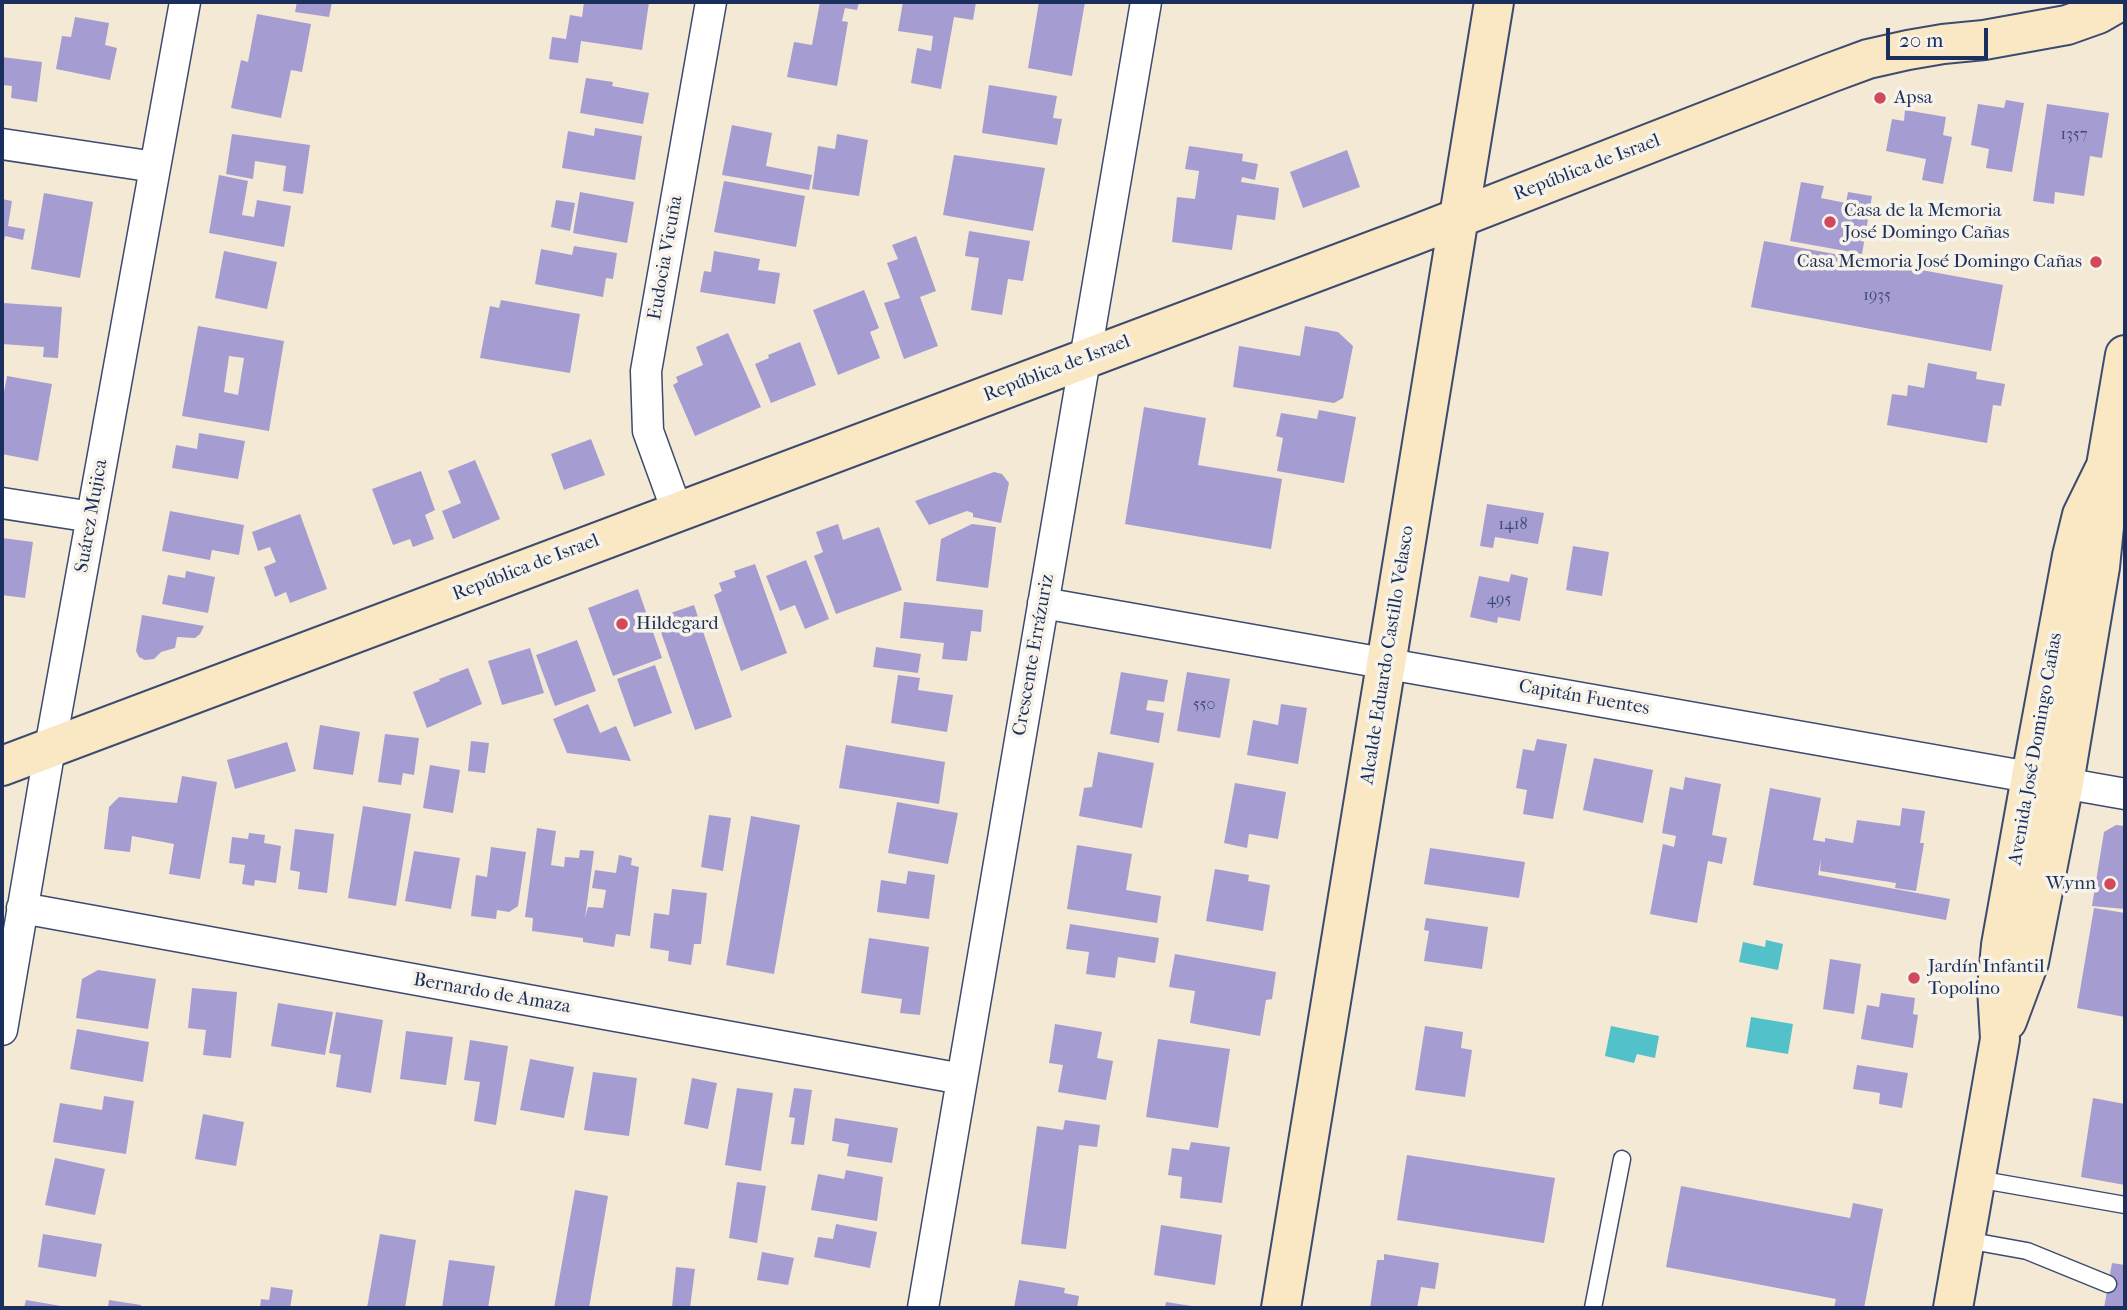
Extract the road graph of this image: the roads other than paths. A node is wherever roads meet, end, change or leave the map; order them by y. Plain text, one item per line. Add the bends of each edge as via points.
1 (185, 2) edge
2 (711, 2) edge
3 (1146, 2) edge
4 (1494, 2) edge
5 (2119, 2) edge
6 (2, 144) edge
7 (155, 167) junction
8 (1459, 217) junction
9 (2125, 355) edge
10 (1085, 358) junction
11 (2, 503) edge
12 (677, 511) junction
13 (92, 517) junction
14 (1043, 603) junction
15 (1386, 663) junction
16 (50, 748) junction
17 (2, 766) edge
18 (2047, 780) junction
19 (2125, 794) edge
20 (22, 908) junction
21 (2, 1030) edge
22 (962, 1079) junction
23 (1622, 1159) dead end
24 (1977, 1179) junction
25 (2125, 1205) edge
26 (1966, 1240) junction
27 (2108, 1284) dead end
28 (923, 1308) edge
29 (1281, 1308) edge
30 (1593, 1308) edge
31 (1953, 1308) edge

1 - 7 street, Suárez Mujica
2 - 12 street, Eudocia Vicuña via 646,371 648,431
3 - 10 street, Crescente Errázuriz
4 - 8 street, Alcalde Eduardo Castillo Velasco
5 - 8 street, República de Israel via 2067,25 1868,60
6 - 7 street
7 - 13 street, Suárez Mujica
8 - 10 street, República de Israel
8 - 15 street, Alcalde Eduardo Castillo Velasco
9 - 18 street, Avenida José Domingo Cañas via 2106,466 2082,515 2072,556
10 - 12 street, República de Israel
10 - 14 street, Crescente Errázuriz
11 - 13 street
12 - 16 street, República de Israel
13 - 16 street, Suárez Mujica
14 - 15 street, Capitán Fuentes
14 - 22 street, Crescente Errázuriz
15 - 18 street, Capitán Fuentes
15 - 29 street, Alcalde Eduardo Castillo Velasco
16 - 17 street, República de Israel
16 - 20 street, Suárez Mujica
18 - 19 street, Capitán Fuentes
18 - 24 street, Avenida José Domingo Cañas via 2029,962 2000,1039
20 - 21 street, Suárez Mujica
20 - 22 street, Bernardo de Amaza
22 - 28 street, Crescente Errázuriz
23 - 30 lane
24 - 25 lane
24 - 26 street, Avenida José Domingo Cañas
26 - 27 lane via 2027,1251
26 - 31 street, Avenida José Domingo Cañas

